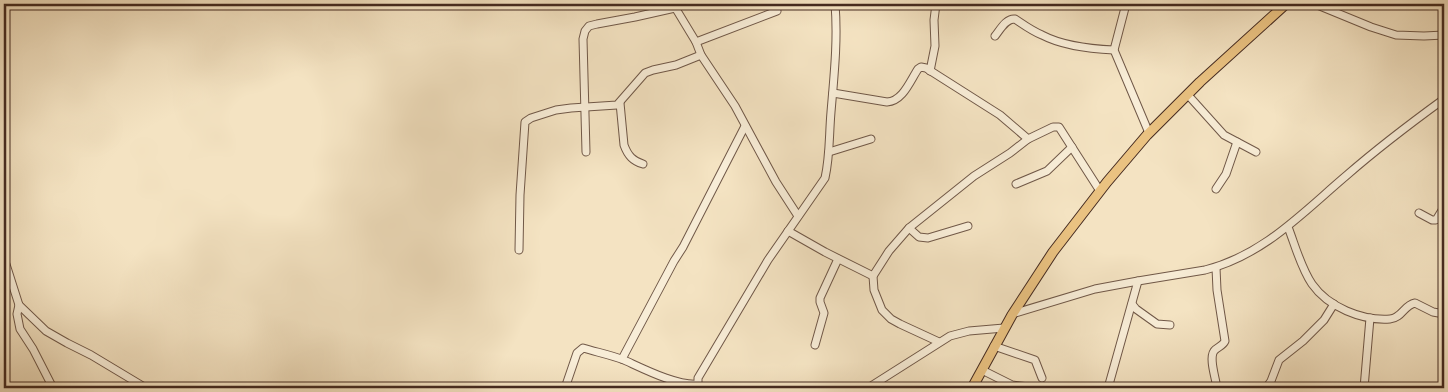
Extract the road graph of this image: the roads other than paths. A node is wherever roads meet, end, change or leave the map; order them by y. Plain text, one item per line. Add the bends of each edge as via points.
1 (835, 4) edge
2 (936, 4) edge
3 (1126, 4) edge
4 (1286, 4) edge
5 (1315, 4) edge
6 (674, 6) edge
7 (777, 11) dead end
8 (1444, 35) edge
9 (995, 36) dead end
10 (696, 42) junction
11 (1114, 50) junction
12 (701, 55) junction
13 (930, 71) junction
14 (833, 93) junction
15 (1188, 95) junction
16 (1444, 99) edge
17 (620, 103) junction
18 (585, 108) junction
19 (745, 126) junction
20 (1149, 133) junction
21 (871, 139) dead end
22 (1028, 139) junction
23 (1237, 142) junction
24 (1072, 147) junction
25 (586, 152) dead end
26 (829, 152) junction
27 (1256, 152) dead end
28 (643, 164) dead end
29 (1016, 184) dead end
30 (1216, 189) dead end
31 (1100, 191) junction
32 (1444, 207) edge
33 (1418, 213) dead end
34 (798, 216) junction
35 (968, 226) dead end
36 (1288, 227) junction
37 (909, 228) junction
38 (788, 232) junction
39 (518, 250) dead end
40 (4, 258) edge
41 (838, 259) junction
42 (1216, 268) junction
43 (872, 276) junction
44 (1138, 281) junction
45 (1132, 304) junction
46 (1334, 304) junction
47 (19, 305) junction
48 (1012, 314) junction
49 (1444, 314) edge
50 (1370, 318) junction
51 (1170, 325) dead end
52 (1004, 328) junction
53 (939, 342) junction
54 (815, 345) dead end
55 (994, 346) junction
56 (622, 360) junction
57 (982, 370) junction
58 (1042, 378) dead end
59 (1216, 384) dead end
60 (700, 386) edge
61 (1030, 387) dead end
62 (53, 388) edge
63 (146, 388) edge
64 (565, 388) edge
65 (868, 388) edge
66 (972, 388) edge
67 (1108, 388) edge
68 (1266, 388) edge
69 (1364, 388) edge

1 - 14 street
2 - 13 street via 935,46
3 - 11 street
4 - 15 main road
5 - 8 street via 1396,35
6 - 10 street
6 - 18 street via 589,26 583,40
7 - 10 street
9 - 11 street via 1008,20 1015,19 1042,36
10 - 12 street
11 - 20 street
12 - 17 street via 645,74
12 - 19 street
13 - 14 street via 922,67 918,69 900,98 893,102
13 - 22 street via 1000,115
14 - 26 street
15 - 20 main road
15 - 23 street via 1224,135
16 - 36 street via 1375,151
17 - 18 street
17 - 28 street via 626,152 634,161
18 - 25 street
18 - 39 street via 556,110 525,122
19 - 34 street
19 - 56 street
20 - 31 main road
21 - 26 street
22 - 24 street via 1056,126
22 - 37 street via 974,176
23 - 27 street
23 - 30 street via 1226,174
24 - 29 street via 1047,171
24 - 31 street
26 - 34 street via 825,178
31 - 48 main road via 1053,252
32 - 33 street via 1436,220
34 - 38 street
35 - 37 street via 928,238 919,237
36 - 42 street via 1265,244
36 - 46 street via 1312,284
37 - 43 street
38 - 41 street
38 - 60 street via 698,378
40 - 47 street
41 - 43 street
41 - 54 street via 820,298 824,313
42 - 44 street
42 - 59 street via 1226,341 1212,356
43 - 53 street via 882,310 891,319
44 - 45 street
44 - 48 street via 1096,289
45 - 51 street via 1157,324
45 - 67 street
46 - 50 street
46 - 68 street via 1324,320 1279,360
47 - 62 street via 20,329
47 - 63 street via 46,331
48 - 52 main road
49 - 50 street via 1415,303 1392,319
50 - 69 street
52 - 53 street via 969,331
52 - 55 main road
53 - 65 street
55 - 57 main road
55 - 58 street via 1035,360
56 - 60 street
56 - 64 street via 580,349
57 - 61 street via 1012,385
57 - 66 main road

